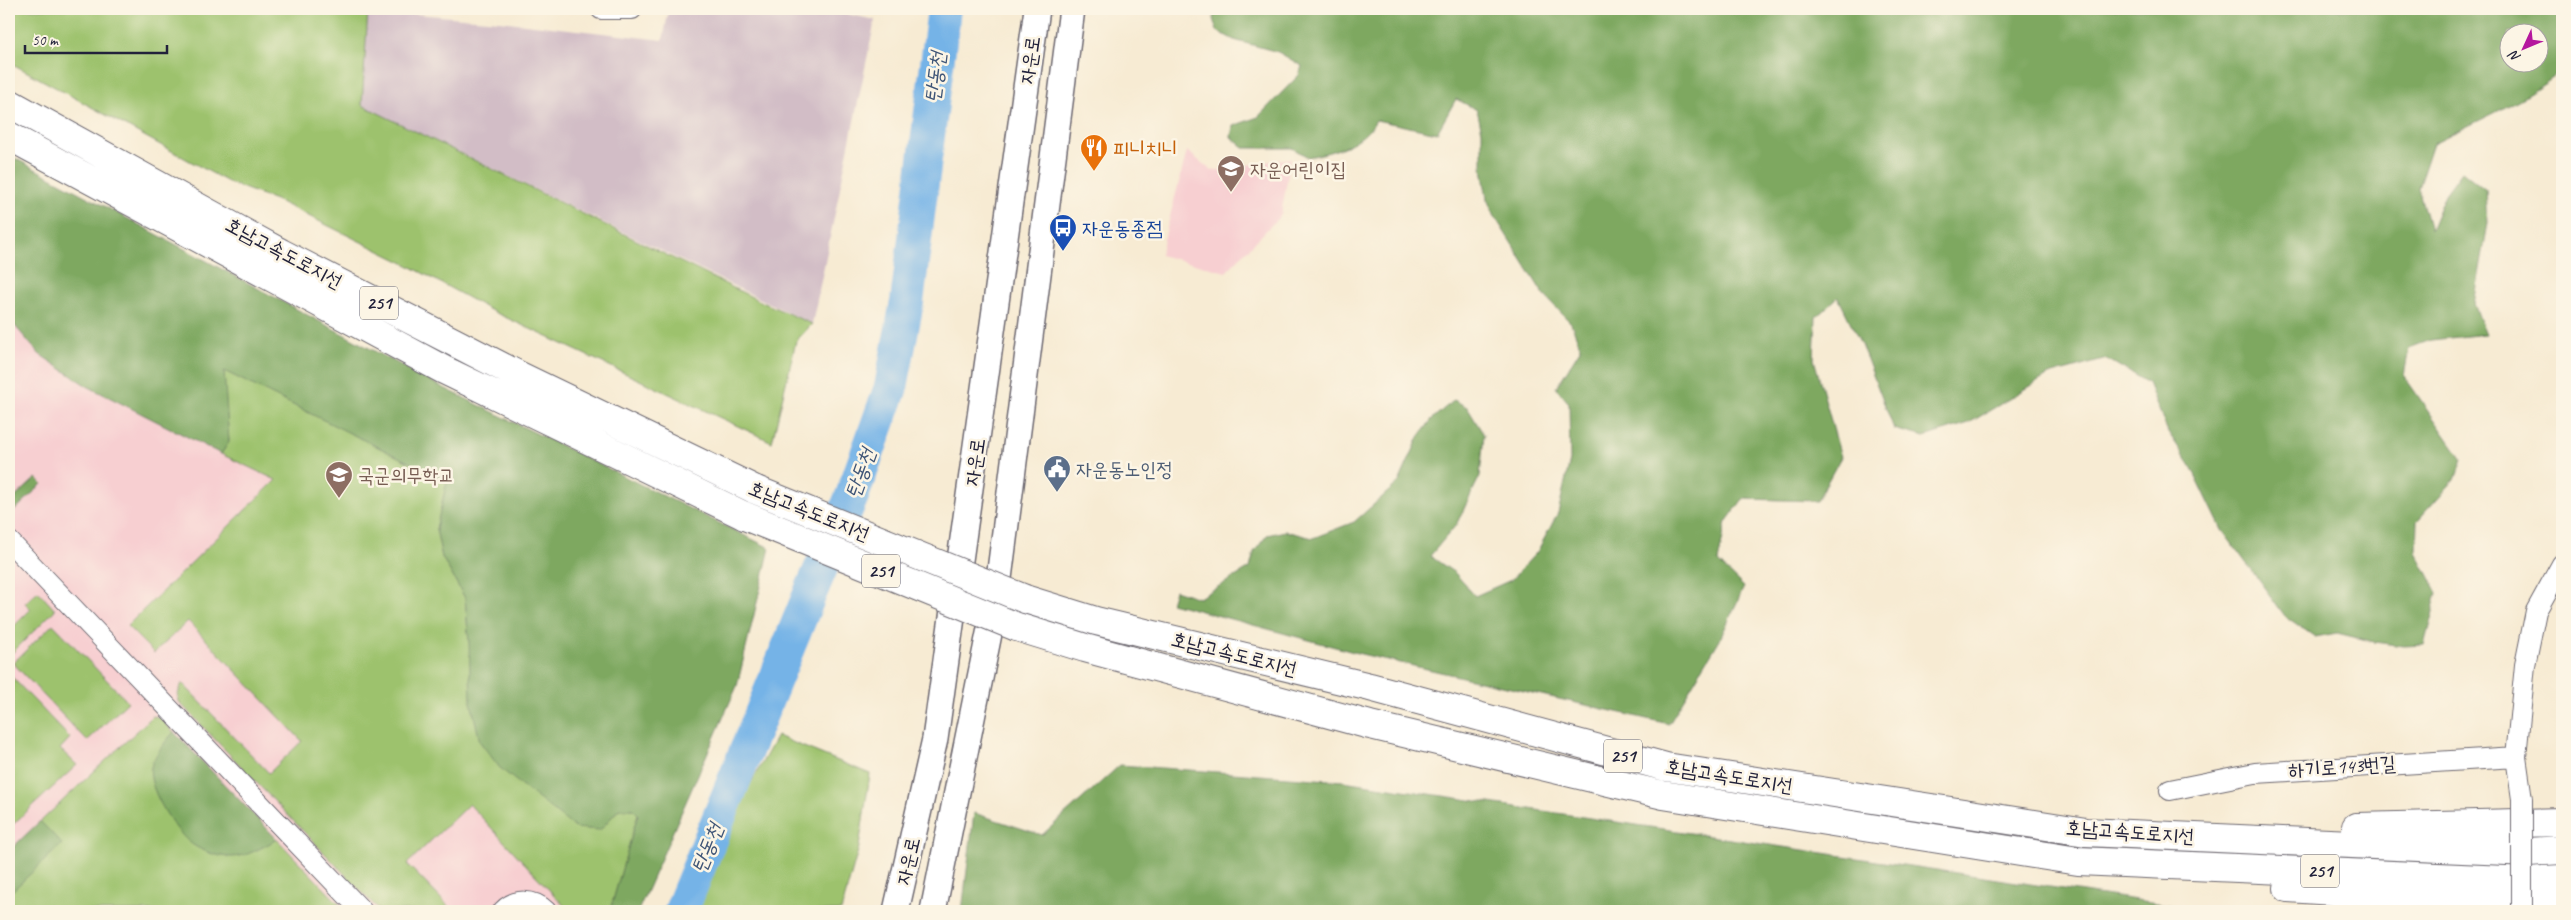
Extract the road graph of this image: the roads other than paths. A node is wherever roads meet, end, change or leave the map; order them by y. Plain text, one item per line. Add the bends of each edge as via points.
1 (601, 9) edge
2 (632, 9) edge
3 (1037, 9) edge
4 (1072, 9) edge
5 (9, 103) edge
6 (9, 136) edge
7 (9, 541) edge
8 (2562, 564) edge
9 (2516, 757) junction
10 (2170, 790) dead end
11 (2562, 822) edge
12 (2235, 838) junction
13 (2562, 850) edge
14 (2078, 861) junction
15 (2562, 879) edge
16 (2562, 906) edge
17 (362, 911) edge
18 (503, 911) edge
19 (546, 911) edge
20 (896, 911) edge
21 (932, 911) edge
22 (2522, 911) edge

1 - 2 street
3 - 20 street, 자운로 via 936,739
4 - 21 street, 자운로 via 997,594
5 - 12 highway, 호남고속도로지선 / 251, bridge via 520,376 756,490 1025,599 1096,621 1370,687 1666,768 2086,832
6 - 14 highway, 호남고속도로지선 / 251, bridge via 444,370 746,516 1017,627 1370,725 1663,795
7 - 17 street
8 - 9 street via 2536,611 2525,665
9 - 10 street, 하기로143번길 via 2254,773
9 - 22 street, bridge via 2522,799
11 - 12 highway via 2300,828
12 - 13 highway, 호남고속도로지선 / 251 via 2529,852
14 - 15 highway, 호남고속도로지선 / 251
14 - 16 highway via 2176,880
18 - 19 street via 523,901 533,902

